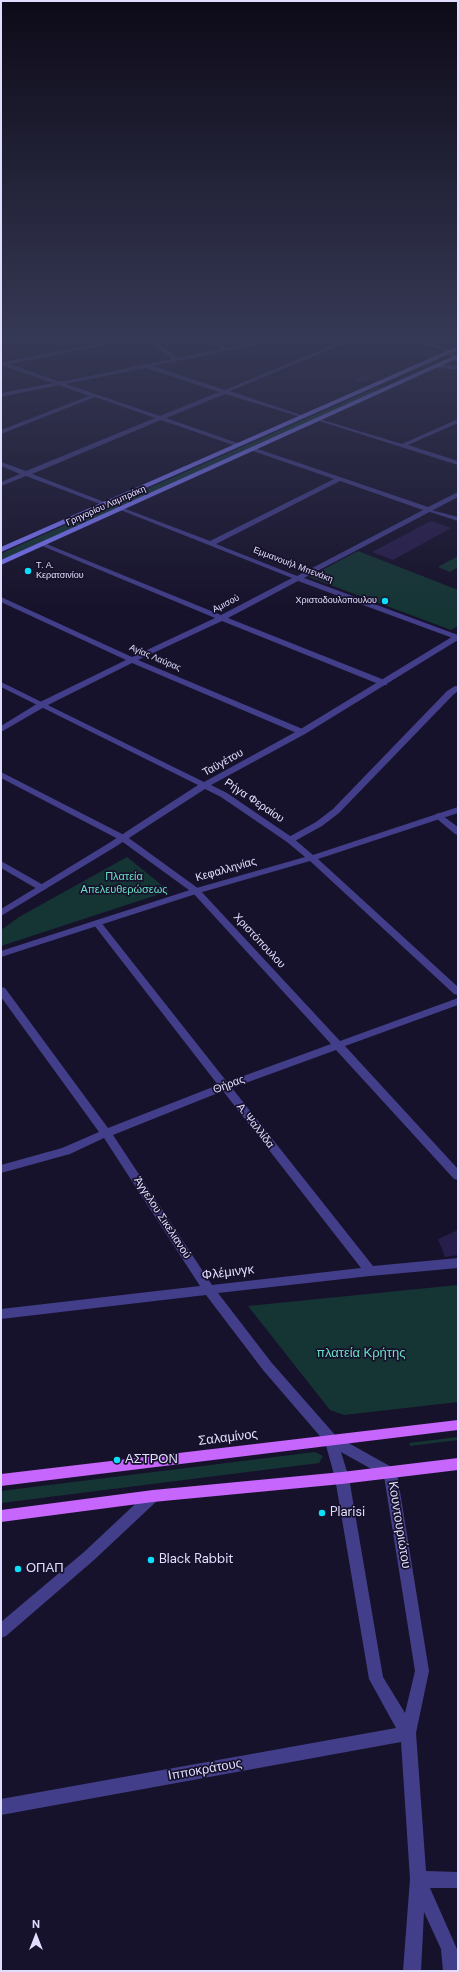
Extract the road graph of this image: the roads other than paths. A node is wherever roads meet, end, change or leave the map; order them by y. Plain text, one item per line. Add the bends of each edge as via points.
1 (129, 431) edge
2 (198, 431) edge
3 (270, 431) edge
4 (292, 431) edge
5 (355, 431) edge
6 (436, 431) edge
7 (238, 445) junction
8 (402, 446) junction
9 (252, 449) junction
10 (458, 463) edge
11 (1, 464) edge
12 (26, 474) junction
13 (340, 479) junction
14 (1, 484) edge
15 (458, 494) edge
16 (105, 504) junction
17 (121, 508) junction
18 (429, 510) junction
19 (458, 519) edge
20 (42, 544) junction
21 (210, 544) junction
22 (1, 550) edge
23 (1, 563) edge
24 (297, 578) junction
25 (1, 599) edge
26 (221, 618) junction
27 (458, 638) edge
28 (132, 660) junction
29 (384, 683) junction
30 (1, 684) edge
31 (458, 688) edge
32 (43, 704) junction
33 (1, 730) edge
34 (302, 732) junction
35 (1, 775) edge
36 (206, 784) junction
37 (458, 810) edge
38 (439, 816) junction
39 (458, 832) edge
40 (123, 838) junction
41 (290, 840) junction
42 (312, 858) junction
43 (1, 864) edge
44 (42, 888) junction
45 (196, 891) junction
46 (1, 913) edge
47 (97, 923) junction
48 (1, 954) edge
49 (1, 990) edge
50 (458, 992) edge
51 (458, 1001) edge
52 (339, 1045) junction
53 (224, 1087) junction
54 (106, 1133) junction
55 (1, 1169) edge
56 (458, 1176) edge
57 (458, 1263) edge
58 (370, 1271) junction
59 (209, 1290) junction
60 (1, 1314) edge
61 (458, 1425) edge
62 (331, 1440) junction
63 (458, 1464) edge
64 (390, 1472) junction
65 (342, 1478) junction
66 (1, 1480) edge
67 (153, 1496) junction
68 (1, 1516) edge
69 (1, 1631) edge
70 (408, 1733) junction
71 (1, 1806) edge
72 (418, 1879) junction
73 (458, 1880) edge
74 (412, 1971) edge
75 (452, 1971) edge

1 - 12 street
2 - 7 street
3 - 7 main road, Γρηγορίου Λαμπράκη
4 - 9 main road, Γρηγορίου Λαμπράκη
5 - 8 street
6 - 8 street
7 - 16 main road, Γρηγορίου Λαμπράκη
8 - 10 street
9 - 13 street
9 - 17 main road, Γρηγορίου Λαμπράκη
11 - 12 street
12 - 14 street
12 - 16 street
13 - 18 street
13 - 21 street
15 - 18 street, Αμισού
16 - 22 main road, Γρηγορίου Λαμπράκη
17 - 20 main road, Γρηγορίου Λαμπράκη
17 - 21 street, Εμμανουήλ Μπενάκη
18 - 19 street
18 - 24 street, Αμισού
20 - 23 main road, Γρηγορίου Λαμπράκη
20 - 26 street
21 - 24 street, Εμμανουήλ Μπενάκη
24 - 26 street, Αμισού
24 - 27 street, Εμμανουήλ Μπενάκη
25 - 28 street, Αγίας Λαύρας
26 - 28 street, Αμισού
26 - 29 street
27 - 29 street, Ταϋγέτου
28 - 32 street, Αμισού
28 - 34 street, Αγίας Λαύρας
29 - 34 street, Ταϋγέτου
30 - 32 street, Ρήγα Φεραίου
31 - 41 street via 450,693 336,811 320,824
32 - 33 street, Αμισού
32 - 36 street, Ρήγα Φεραίου
34 - 36 street, Ταϋγέτου
35 - 40 street, Χριστόπουλου
36 - 40 street, Ταϋγέτου
36 - 41 street, Ρήγα Φεραίου
37 - 38 street, Κεφαλληνίας
38 - 39 street
38 - 42 street, Κεφαλληνίας
40 - 44 street, Ταϋγέτου
40 - 45 street, Χριστόπουλου
41 - 42 street, Ρήγα Φεραίου
42 - 45 street, Κεφαλληνίας
42 - 50 street, Ρήγα Φεραίου
43 - 44 street
44 - 46 street, Ταϋγέτου
45 - 47 street, Κεφαλληνίας
45 - 52 street, Χριστόπουλου
47 - 48 street, Κεφαλληνίας
47 - 53 street, Α. Ψαλλίδα
49 - 54 street, Άγγελου Σικελιανού
51 - 52 street, Θήρας
52 - 53 street, Θήρας
52 - 56 street, Χριστόπουλου
53 - 54 street, Θήρας
53 - 58 street, Α. Ψαλλίδα
54 - 55 street, Θήρας via 66,1151
54 - 59 street, Άγγελου Σικελιανού
57 - 58 street, Φλέμινγκ
58 - 59 street, Φλέμινγκ
59 - 60 street, Φλέμινγκ
59 - 62 street, Άγγελου Σικελιανού via 267,1366
61 - 62 main road, Σαλαμίνος
62 - 64 street, Κουντουριώτου
62 - 65 street, Κουντουριώτου
62 - 66 main road, Σαλαμίνος
63 - 64 main road
64 - 65 main road
64 - 70 street, Κουντουριώτου via 422,1671
65 - 67 main road
65 - 70 street, Κουντουριώτου via 376,1678
67 - 68 main road
67 - 69 street via 89,1556
70 - 71 street, Ιπποκράτους
70 - 72 street, Κουντουριώτου
72 - 73 street
72 - 74 street, Κουντουριώτου
72 - 75 street, Κουντουριώτου via 449,1949

